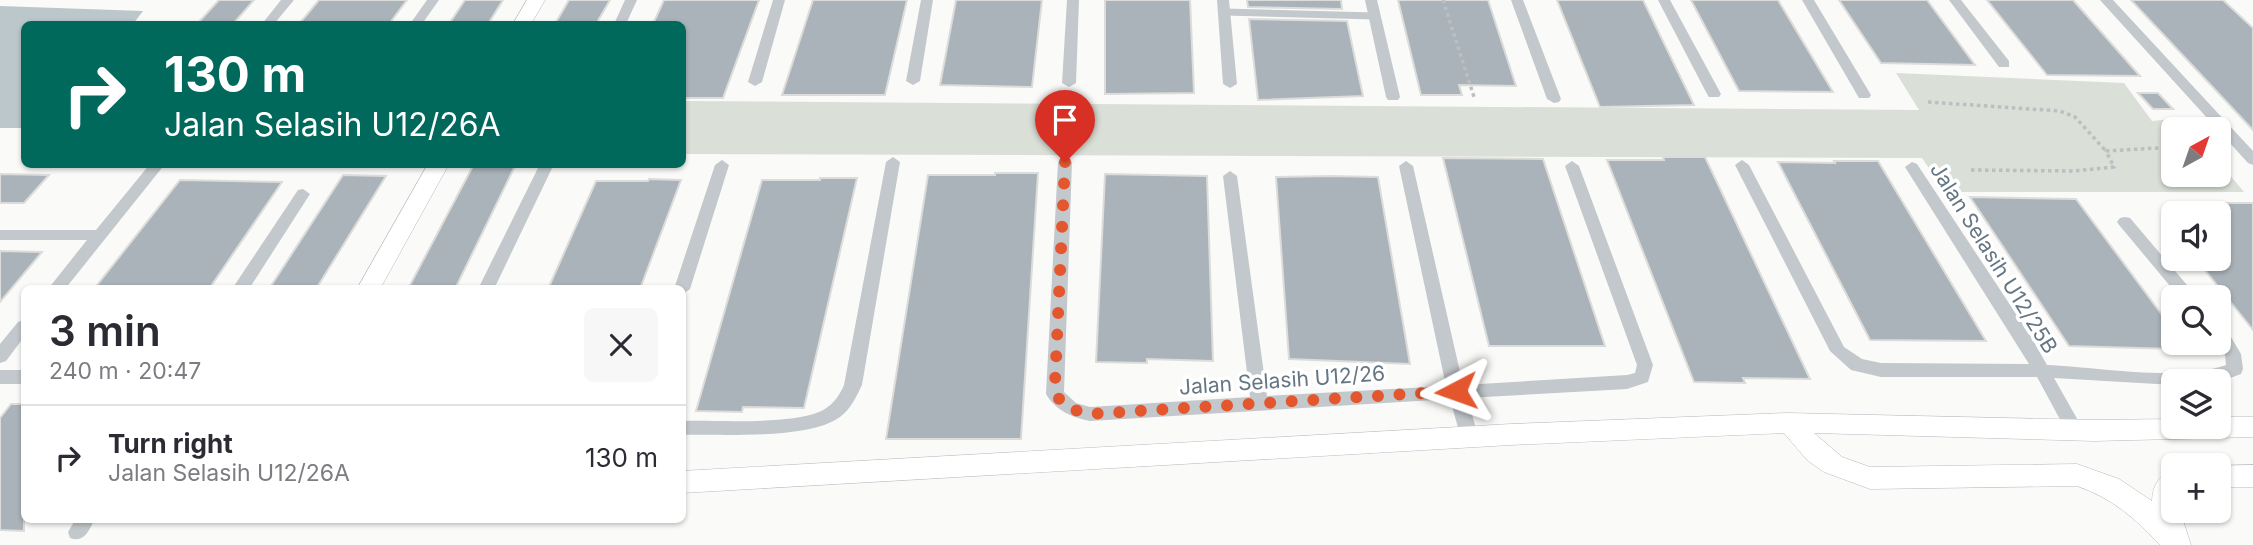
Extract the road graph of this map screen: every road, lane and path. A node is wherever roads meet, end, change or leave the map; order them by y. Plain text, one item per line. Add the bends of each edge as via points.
1 (288, 0) edge
2 (433, 0) edge
3 (536, 0) edge
4 (631, 0) edge
5 (779, 0) edge
6 (927, 0) edge
7 (1073, 0) edge
8 (1371, 0) edge
9 (1443, 0) edge
10 (1517, 0) edge
11 (1664, 0) edge
12 (1808, 0) edge
13 (1955, 0) edge
14 (2106, 0) edge
15 (1224, 6) edge
16 (1375, 16) junction
17 (270, 21) edge
18 (418, 21) edge
19 (524, 21) edge
20 (621, 21) edge
21 (2004, 64) dead end
22 (913, 80) dead end
23 (755, 82) dead end
24 (1069, 83) dead end
25 (1230, 84) dead end
26 (1714, 94) dead end
27 (1864, 95) dead end
28 (1393, 97) dead end
29 (1553, 99) dead end
30 (1475, 100) dead end
31 (1928, 102) dead end
32 (2161, 148) edge
33 (2106, 151) junction
34 (2253, 160) edge
35 (893, 162) dead end
36 (1065, 162) dead end
37 (722, 165) dead end
38 (1741, 165) dead end
39 (1406, 166) dead end
40 (1572, 166) dead end
41 (1912, 167) dead end
42 (155, 168) edge
43 (437, 168) edge
44 (545, 168) edge
45 (1971, 170) dead end
46 (1230, 176) dead end
47 (303, 194) dead end
48 (2125, 222) dead end
49 (0, 235) edge
50 (100, 235) junction
51 (58, 285) edge
52 (243, 285) edge
53 (370, 285) edge
54 (488, 285) edge
55 (683, 285) edge
56 (2179, 285) edge
57 (21, 330) edge
58 (2231, 351) edge
59 (0, 356) edge
60 (2041, 371) junction
61 (0, 377) edge
62 (21, 377) edge
63 (1456, 391) junction
64 (1260, 405) junction
65 (1790, 423) junction
66 (2253, 427) edge
67 (686, 428) edge
68 (2075, 430) junction
69 (1470, 438) junction
70 (2231, 476) edge
71 (2253, 476) edge
72 (686, 482) edge
73 (2171, 523) edge
74 (2178, 545) edge

1 - 17 street
2 - 18 street
3 - 19 street
4 - 20 street
5 - 23 street
6 - 22 street
7 - 24 street
8 - 16 street
9 - 30 path
10 - 29 street
11 - 26 street
12 - 27 street
13 - 21 street
14 - 34 street
15 - 16 lane
15 - 25 street
16 - 28 street
31 - 33 path via 2060,111 2075,117
32 - 33 path
33 - 45 path via 2114,167
35 - 67 street via 848,398 839,408 809,422
36 - 64 street, Jalan Selasih U12/26 via 1055,383 1055,394 1063,404 1090,414
37 - 55 street
38 - 60 street via 1838,351 1857,365 1881,370
39 - 63 street
40 - 63 street, Jalan Selasih U12/26 via 1645,365 1642,377 1628,382
41 - 60 street, Jalan Selasih U12/25B
42 - 50 street
43 - 53 street
44 - 54 street
46 - 64 street
47 - 52 street
48 - 56 street
49 - 50 street
50 - 51 street
57 - 59 street
58 - 60 street via 2235,369 2224,376
60 - 68 street, Jalan Selasih U12/25B
61 - 62 street
63 - 64 street, Jalan Selasih U12/26
63 - 69 street
65 - 68 street
65 - 69 street
65 - 74 street via 1816,453 1839,470 1870,478 2077,475 2109,484 2140,506
66 - 68 street
69 - 72 street
70 - 71 street
73 - 74 street

